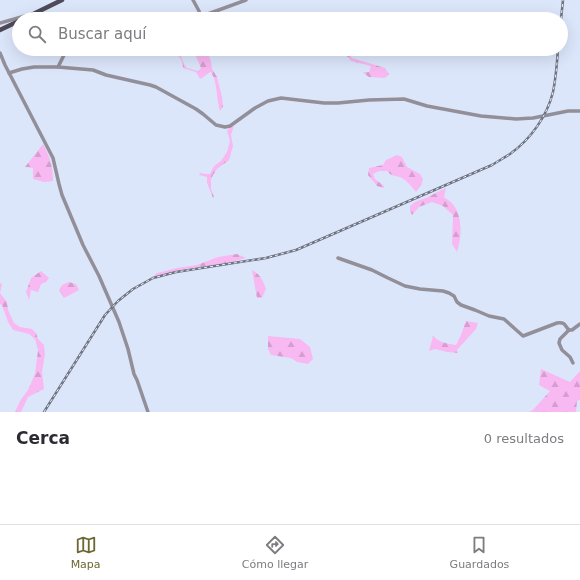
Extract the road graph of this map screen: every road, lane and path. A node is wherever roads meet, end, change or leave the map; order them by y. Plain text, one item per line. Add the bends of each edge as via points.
1 (62, 0) edge
2 (194, 0) edge
3 (246, 0) edge
4 (38, 12) edge
5 (199, 12) edge
6 (212, 12) edge
7 (12, 20) edge
8 (0, 23) edge
9 (12, 24) edge
10 (0, 30) edge
11 (64, 56) edge
12 (0, 57) edge
13 (58, 67) junction
14 (9, 73) junction
15 (580, 111) edge
16 (338, 258) dead end
17 (580, 324) edge
18 (569, 330) junction
19 (573, 363) dead end
20 (148, 412) edge

1 - 4 main road
2 - 5 street
3 - 6 street
7 - 8 street
9 - 10 main road
11 - 13 street
12 - 14 street
13 - 14 street via 34,67
13 - 15 street via 93,70 150,85 196,109 216,125 225,127 255,108 281,98 324,103 404,98 427,106 477,116 516,119
14 - 20 street via 53,158 62,195 119,322
16 - 18 street via 372,270 405,286 443,290 454,296 461,305 504,319 523,336 562,322
17 - 18 street
18 - 19 street via 559,342

